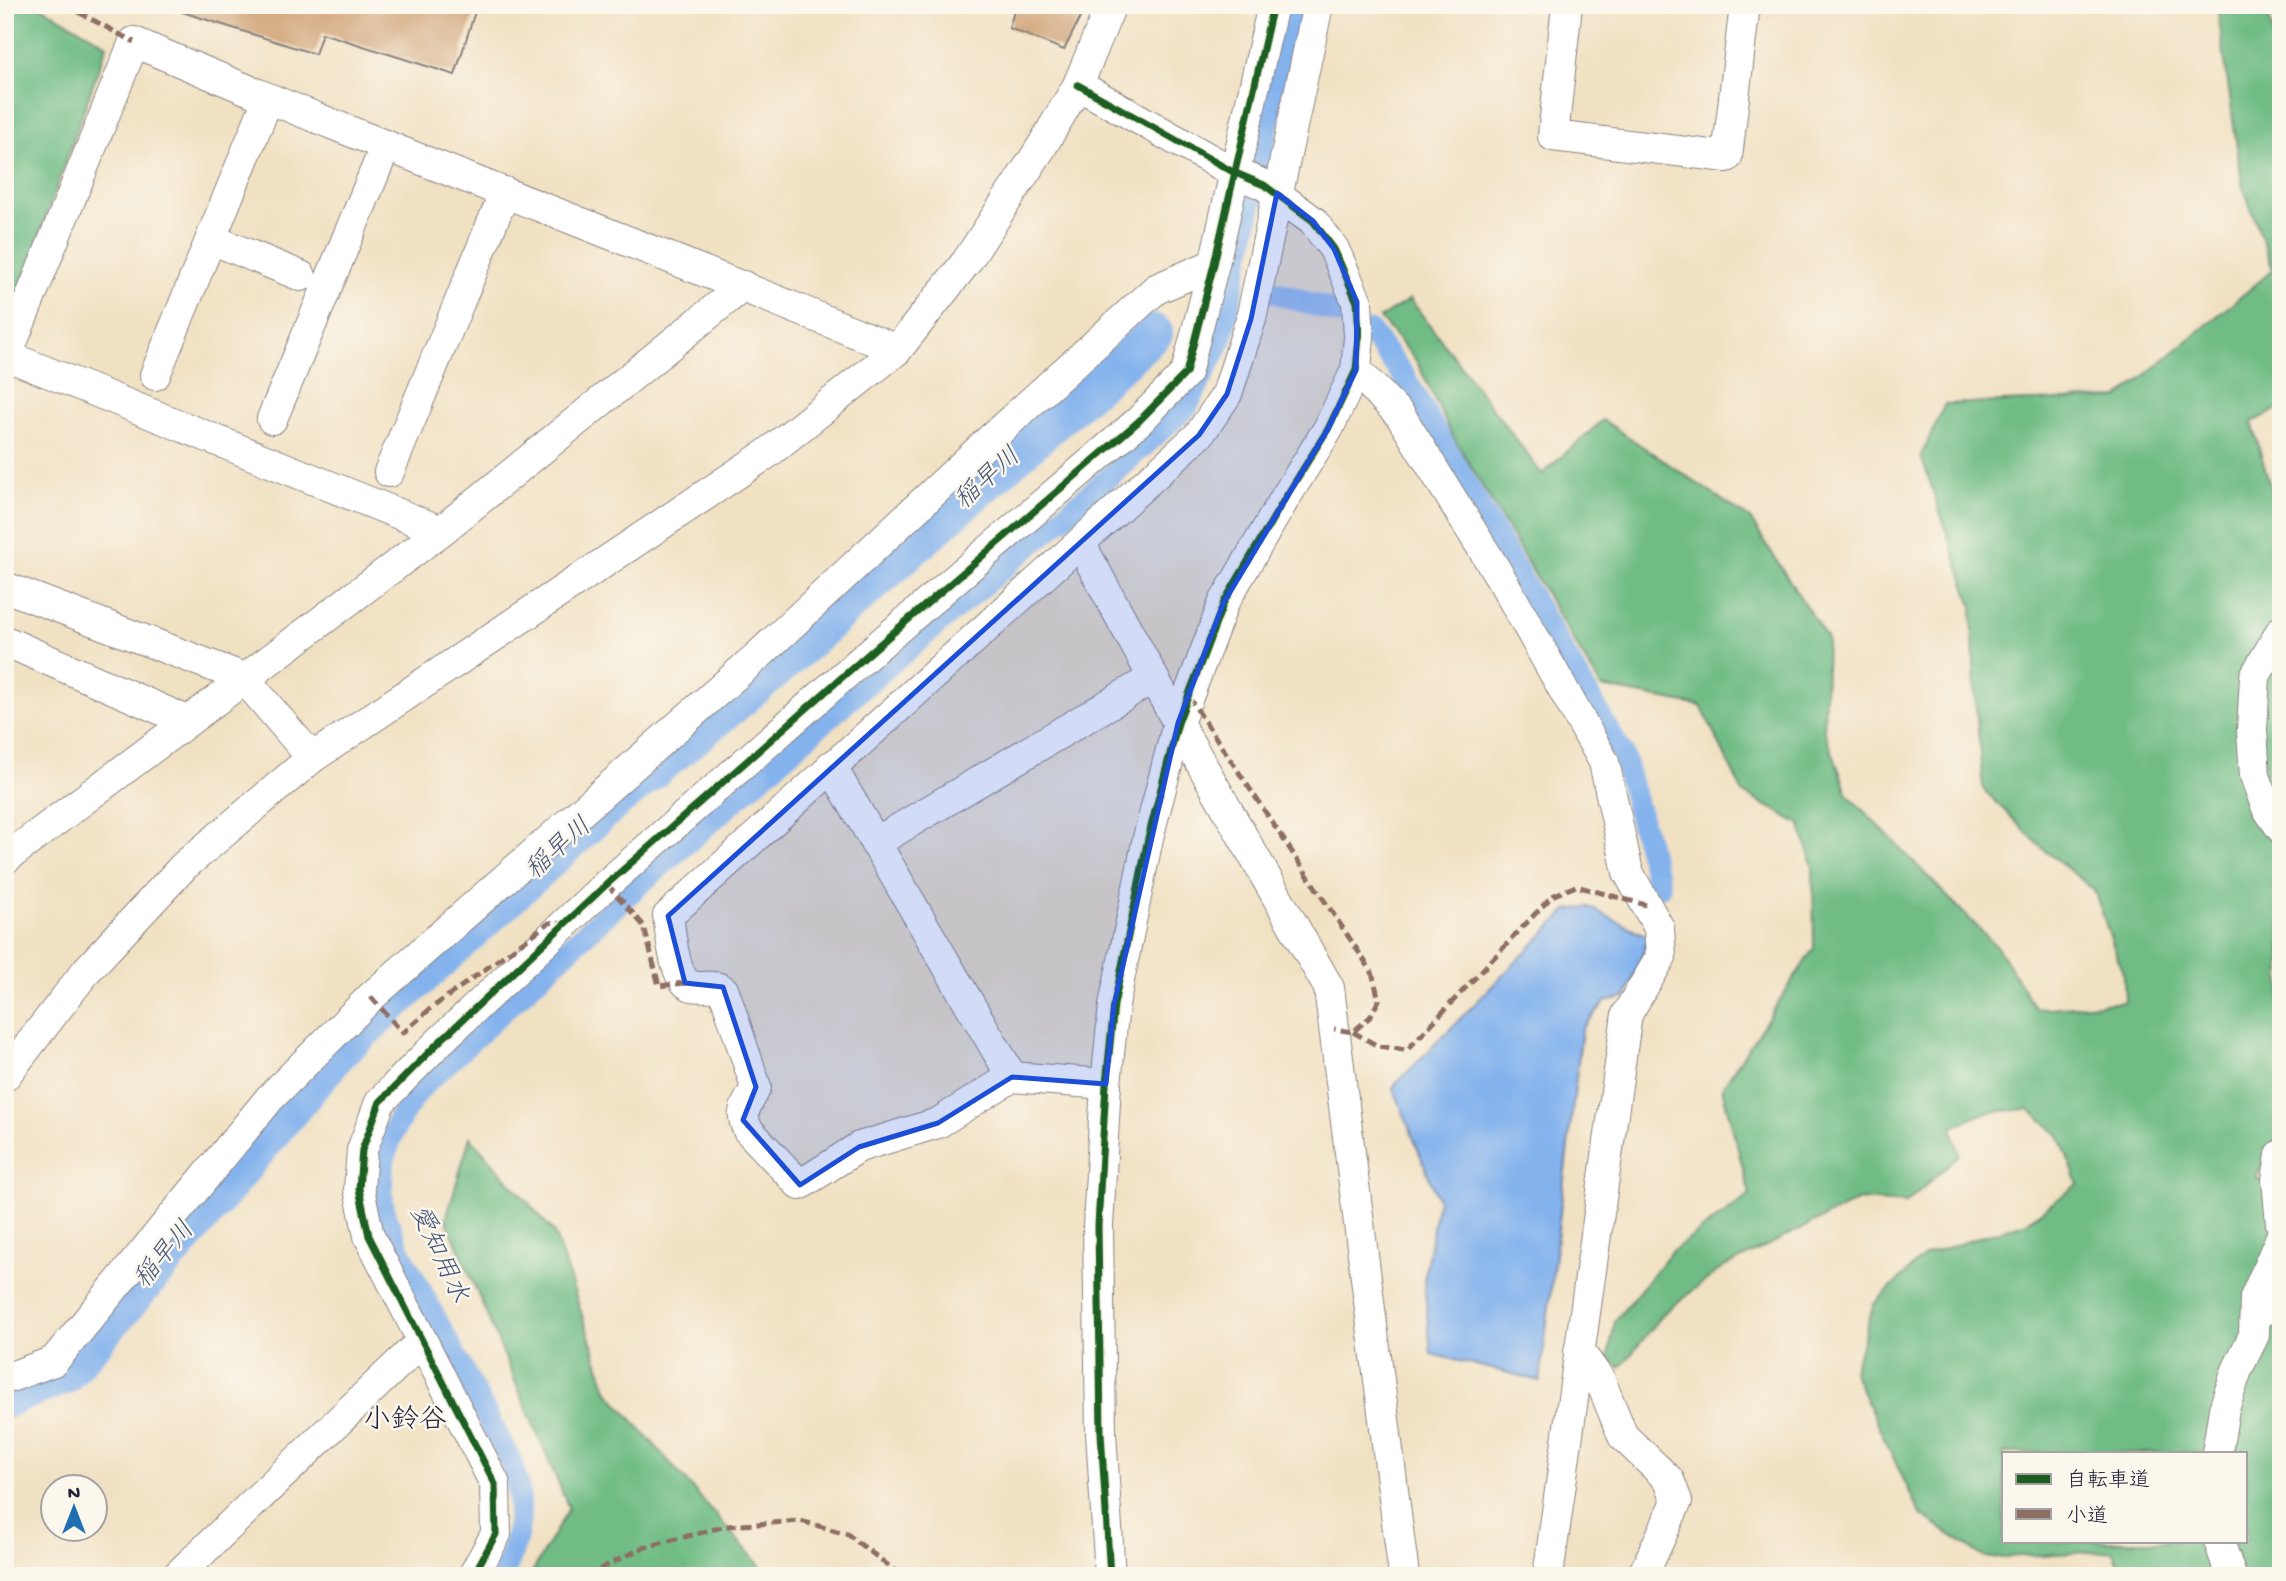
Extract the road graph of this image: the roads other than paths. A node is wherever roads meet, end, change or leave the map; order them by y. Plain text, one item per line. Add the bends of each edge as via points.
1 (1111, 5) edge
2 (1273, 5) edge
3 (1318, 5) edge
4 (1567, 5) edge
5 (1745, 5) edge
6 (1078, 85) junction
7 (268, 99) junction
8 (386, 145) junction
9 (1233, 172) junction
10 (1271, 189) junction
11 (505, 192) junction
12 (211, 239) junction
13 (1214, 264) junction
14 (301, 276) dead end
15 (743, 286) junction
16 (897, 350) junction
17 (6, 357) edge
18 (1356, 370) junction
19 (155, 375) dead end
20 (272, 419) dead end
21 (389, 472) dead end
22 (441, 531) junction
23 (1080, 543) junction
24 (5, 587) edge
25 (2281, 631) edge
26 (5, 641) edge
27 (244, 678) junction
28 (1153, 678) junction
29 (187, 721) junction
30 (1178, 723) junction
31 (312, 758) junction
32 (831, 766) junction
33 (2281, 828) edge
34 (875, 843) junction
35 (5, 859) edge
36 (5, 1076) edge
37 (1012, 1077) junction
38 (1106, 1084) junction
39 (2281, 1155) edge
40 (2281, 1224) edge
41 (2281, 1237) edge
42 (2268, 1305) edge
43 (422, 1341) junction
44 (1579, 1351) junction
45 (5, 1379) edge
46 (2217, 1452) edge
47 (2219, 1542) edge
48 (177, 1576) edge
49 (473, 1576) edge
50 (1110, 1576) edge
51 (1404, 1576) edge
52 (1548, 1576) edge
53 (1640, 1576) edge
54 (2231, 1576) edge

1 - 6 street
2 - 9 street
3 - 10 street
4 - 5 street via 1553,136 1727,157
6 - 9 street
6 - 16 street via 967,261
7 - 8 street
7 - 12 street
7 - 17 street via 134,41
8 - 11 street
8 - 20 street
9 - 10 street
9 - 13 street
10 - 18 street via 1313,221 1334,249 1357,302
10 - 23 street via 1251,319 1227,394 1199,435
11 - 15 street
11 - 21 street
12 - 14 street
12 - 19 street
13 - 43 street via 1186,373 1139,422 607,884 380,1102 362,1150 359,1189 369,1236
13 - 45 street via 1156,289 761,653 371,997 270,1098 54,1361
15 - 16 street
15 - 22 street
16 - 31 street via 768,453
17 - 22 street
18 - 30 street via 1328,429 1224,602
18 - 44 street via 1400,415 1502,580 1604,762 1628,872 1660,928 1661,957 1627,1014
22 - 27 street
23 - 28 street
23 - 32 street
24 - 27 street
25 - 33 street via 2255,676 2252,730 2255,776 2267,808
26 - 29 street
27 - 29 street
27 - 31 street
28 - 30 street
28 - 34 street
29 - 35 street
30 - 38 street via 1148,838 1114,1005
30 - 51 street via 1329,988
31 - 36 street via 184,866 87,970
32 - 34 street
32 - 37 street via 668,916 678,970 685,983 724,991 755,1087 743,1110 748,1130 800,1185 859,1147 938,1123
34 - 37 street
37 - 38 street
38 - 50 street via 1098,1226 1101,1433
39 - 40 street via 2277,1180
41 - 42 street
42 - 46 street via 2224,1409
43 - 48 street
43 - 49 street via 495,1484 496,1534
44 - 52 street
44 - 53 street via 1600,1380 1623,1436 1669,1480 1677,1501
47 - 54 street

